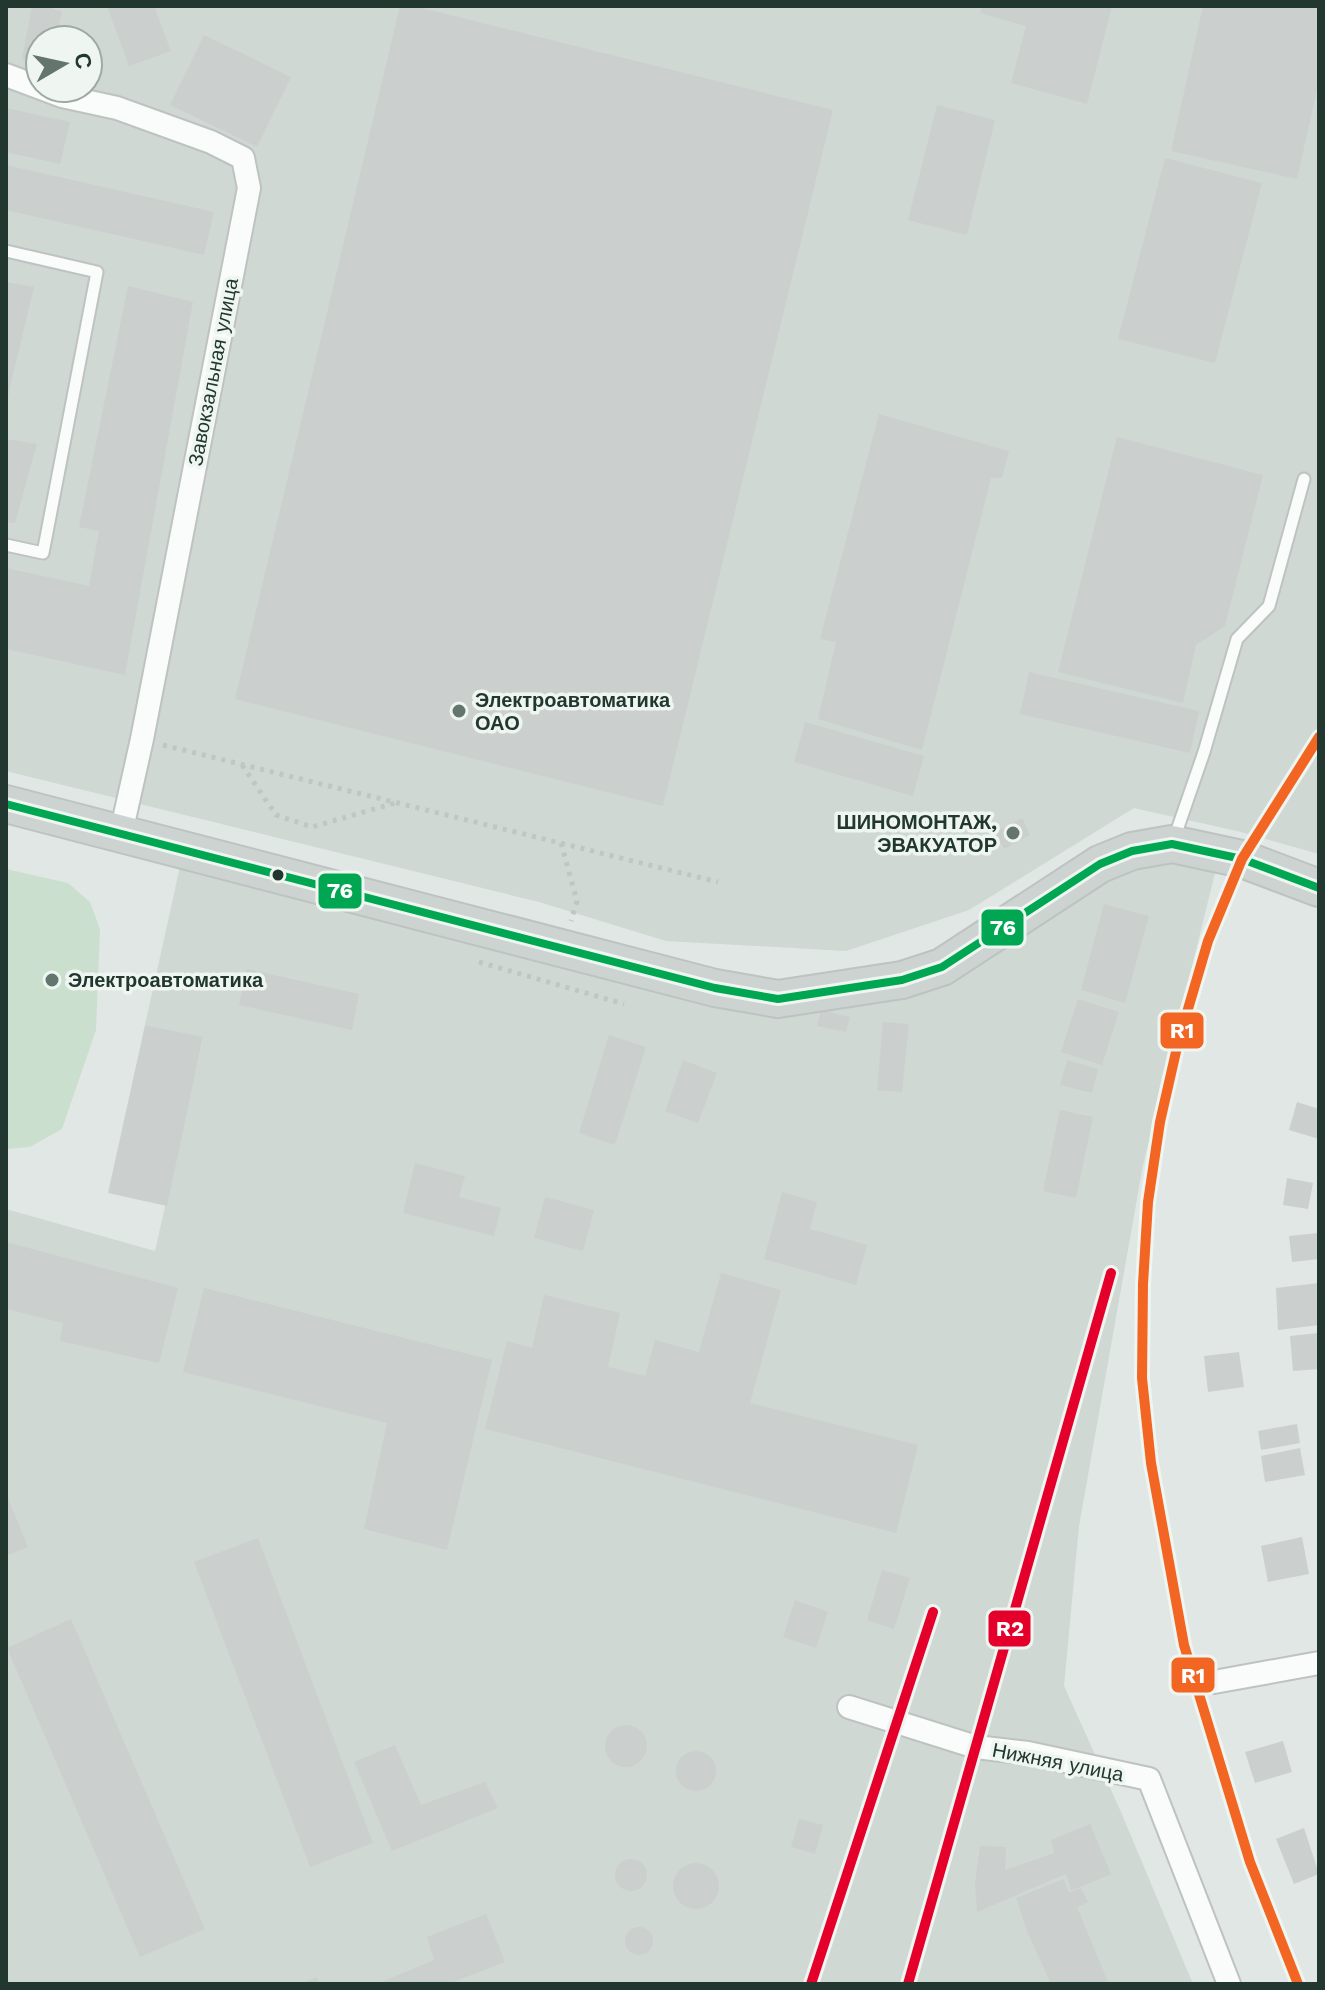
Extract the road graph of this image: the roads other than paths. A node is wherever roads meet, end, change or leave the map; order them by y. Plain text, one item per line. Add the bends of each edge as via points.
1 (6, 75) edge
2 (6, 251) edge
3 (1304, 479) dead end
4 (6, 545) edge
5 (6, 804) edge
6 (121, 833) junction
7 (1172, 844) junction
8 (1319, 888) edge
9 (1319, 1663) edge
10 (1214, 1682) dead end
11 (849, 1707) dead end
12 (1229, 1984) edge

1 - 6 street, Завокзальная улица via 211,142 243,158 249,188
2 - 4 lane via 97,272 43,553
3 - 7 lane via 1269,606 1237,639
5 - 6 main road
6 - 7 main road via 715,988 778,999 902,980 942,967 1100,864
7 - 8 main road via 1242,859
9 - 10 street
11 - 12 street, Нижняя улица via 976,1747 1149,1779

